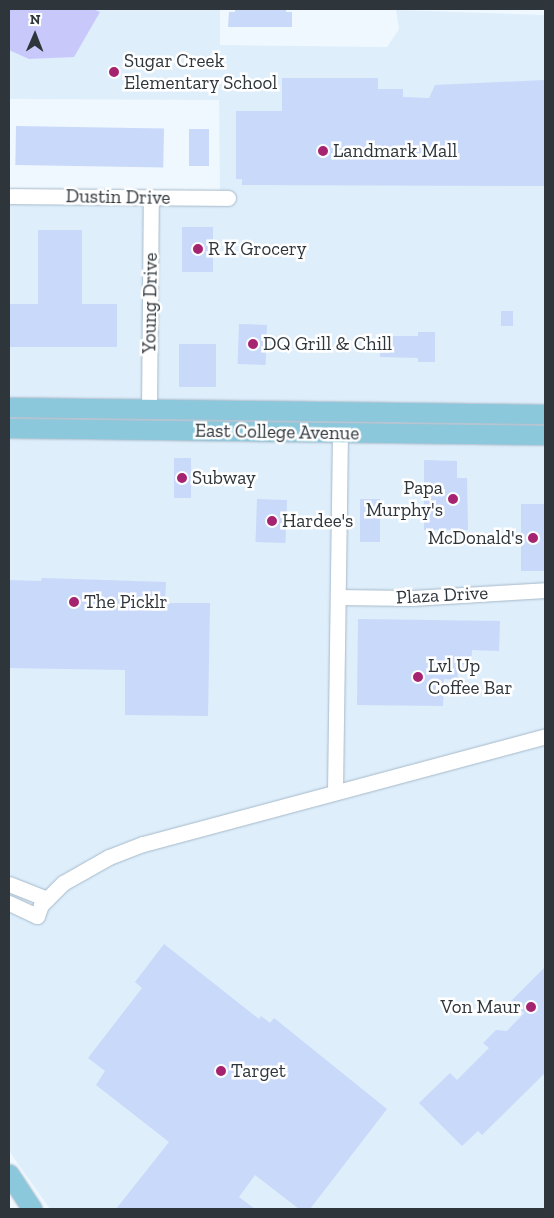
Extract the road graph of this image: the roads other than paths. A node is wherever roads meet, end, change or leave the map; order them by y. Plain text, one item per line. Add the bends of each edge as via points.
1 (9, 196) edge
2 (151, 198) junction
3 (228, 198) dead end
4 (9, 407) edge
5 (357, 408) junction
6 (149, 409) junction
7 (545, 414) edge
8 (9, 428) edge
9 (236, 431) junction
10 (340, 432) junction
11 (545, 435) edge
12 (545, 590) edge
13 (338, 597) junction
14 (545, 736) edge
15 (335, 791) junction
16 (9, 884) edge
17 (47, 899) junction
18 (9, 903) edge
19 (9, 1174) edge
20 (32, 1209) edge

1 - 2 street, Dustin Drive
2 - 3 street, Dustin Drive
2 - 6 street, Young Drive
4 - 6 main road, East College Avenue
5 - 6 main road, East College Avenue
5 - 7 main road, East College Avenue
5 - 9 main road via 352,418 339,424 267,425
8 - 9 main road, East College Avenue
9 - 10 main road, East College Avenue
10 - 11 main road, East College Avenue
10 - 13 street
12 - 13 street, Plaza Drive via 412,598
13 - 15 street
14 - 15 street
15 - 17 street via 135,846 86,869
16 - 17 street
17 - 18 street via 37,916
19 - 20 main road

